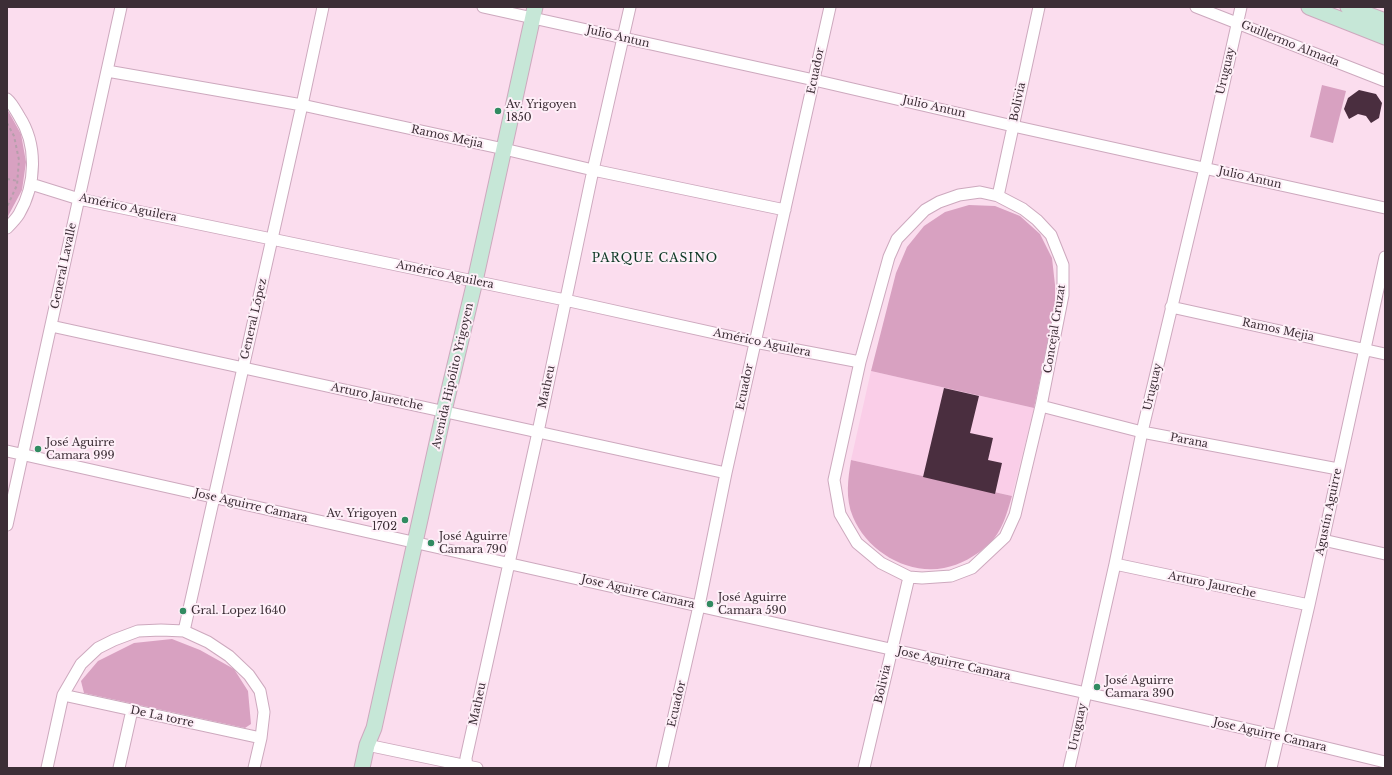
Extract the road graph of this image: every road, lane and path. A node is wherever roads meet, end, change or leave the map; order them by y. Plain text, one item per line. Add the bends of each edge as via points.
1 (121, 7) edge
2 (323, 7) edge
3 (483, 7) edge
4 (630, 7) edge
5 (830, 7) edge
6 (1039, 7) edge
7 (1196, 7) edge
8 (1241, 7) edge
9 (1310, 7) edge
10 (1348, 7) edge
11 (529, 12) edge
12 (1385, 21) edge
13 (1237, 23) junction
14 (1385, 36) edge
15 (623, 38) junction
16 (107, 71) junction
17 (814, 80) junction
18 (1385, 81) edge
19 (7, 99) edge
20 (302, 105) junction
21 (7, 123) edge
22 (1013, 126) junction
23 (500, 148) junction
24 (1205, 168) junction
25 (593, 170) junction
26 (31, 184) junction
27 (998, 196) junction
28 (79, 199) junction
29 (7, 207) edge
30 (1385, 208) edge
31 (785, 210) junction
32 (7, 228) edge
33 (272, 238) junction
34 (1385, 257) edge
35 (470, 280) junction
36 (565, 300) junction
37 (1171, 307) junction
38 (51, 326) junction
39 (755, 342) junction
40 (1365, 349) junction
41 (1385, 354) edge
42 (860, 362) junction
43 (243, 367) junction
44 (1042, 406) junction
45 (440, 410) junction
46 (538, 432) junction
47 (1142, 432) junction
48 (7, 451) edge
49 (23, 454) junction
50 (1338, 469) junction
51 (726, 473) junction
52 (215, 498) junction
53 (7, 525) edge
54 (1323, 540) junction
55 (410, 542) junction
56 (1385, 554) edge
57 (509, 563) junction
58 (1115, 564) junction
59 (909, 577) junction
60 (1309, 605) junction
61 (699, 606) junction
62 (184, 631) junction
63 (891, 650) junction
64 (1085, 693) junction
65 (64, 696) junction
66 (132, 710) junction
67 (1278, 736) junction
68 (261, 738) junction
69 (367, 745) junction
70 (1385, 762) edge
71 (470, 767) edge
72 (47, 768) edge
73 (119, 768) edge
74 (254, 768) edge
75 (362, 768) edge
76 (662, 768) edge
77 (864, 768) edge
78 (1069, 768) edge
79 (1271, 768) edge

1 - 16 street, General Lavalle
2 - 20 street, General López
3 - 11 street, Julio Antun
4 - 15 street, Matheu
5 - 17 street, Ecuador
6 - 22 street, Bolivia
7 - 13 street, Guillermo Almada
8 - 13 street, Uruguay
9 - 14 main road
10 - 12 main road
11 - 15 street, Julio Antun
11 - 23 main road, Avenida Hipólito Yrigoyen
13 - 18 street, Guillermo Almada
13 - 24 street, Uruguay
15 - 17 street, Julio Antun
15 - 25 street, Matheu
16 - 20 street, Ramos Mejia
16 - 28 street, General Lavalle
17 - 22 street, Julio Antun
17 - 31 street, Ecuador
19 - 26 street via 25,125 33,152
20 - 23 street, Ramos Mejia
20 - 33 street, General López
21 - 29 path via 14,136 19,160 17,185
22 - 24 street, Julio Antun
22 - 27 street, Bolivia
23 - 25 street, Ramos Mejia
23 - 35 main road, Avenida Hipólito Yrigoyen
24 - 30 street, Julio Antun
24 - 37 street, Uruguay
25 - 31 street, Ramos Mejia
25 - 36 street, Matheu
26 - 28 street, Américo Aguilera
26 - 32 street via 18,216
27 - 42 street, Concejal Cruzat via 980,192 959,195 939,202 925,210 898,239 889,257
27 - 44 street, Concejal Cruzat via 1023,209 1037,220 1051,235 1063,265 1062,295
28 - 33 street, Américo Aguilera
28 - 38 street, General Lavalle
31 - 39 street, Ecuador
33 - 35 street, Américo Aguilera
33 - 43 street, General López
34 - 40 street, Agustín Aguirre
35 - 36 street, Américo Aguilera
35 - 45 main road, Avenida Hipólito Yrigoyen
36 - 39 street, Américo Aguilera
36 - 46 street, Matheu
37 - 40 street, Ramos Mejia
37 - 47 street, Uruguay
38 - 43 street, Arturo Jauretche
38 - 49 street, General Lavalle
39 - 42 street, Américo Aguilera
39 - 51 street, Ecuador
40 - 41 street, Ramos Mejia
40 - 50 street, Agustín Aguirre
42 - 59 street, Concejal Cruzat via 834,480 840,514 857,543 881,563
43 - 45 street, Arturo Jauretche
43 - 52 street, General López
44 - 47 street, Parana
44 - 59 street, Concejal Cruzat via 1016,515 1005,537 972,568 965,571 951,576
45 - 46 street, Arturo Jauretche
45 - 55 main road, Avenida Hipólito Yrigoyen
46 - 51 street, Arturo Jauretche
46 - 57 street, Matheu
47 - 50 street, Parana
47 - 58 street, Uruguay
48 - 49 street, Jose Aguirre Camara
49 - 52 street, Jose Aguirre Camara
49 - 53 street, General Lavalle
50 - 54 street, Agustín Aguirre
51 - 61 street, Ecuador
52 - 55 street, Jose Aguirre Camara
52 - 62 street, General López
54 - 56 street
54 - 60 street, Agustín Aguirre
55 - 57 street, Jose Aguirre Camara
55 - 69 main road, Avenida Hipólito Yrigoyen via 374,728
57 - 61 street, Jose Aguirre Camara
57 - 71 street, Matheu via 466,758
58 - 60 street, Arturo Jaureche
58 - 64 street, Uruguay
59 - 63 street, Bolivia
60 - 67 street, Agustín Aguirre
61 - 63 street, Jose Aguirre Camara
61 - 76 street, Ecuador
62 - 65 street via 138,631 98,648 81,664
62 - 68 street via 208,642 229,656 260,691 264,712
63 - 64 street, Jose Aguirre Camara
63 - 77 street, Bolivia
64 - 67 street, Jose Aguirre Camara
64 - 78 street, Uruguay
65 - 66 street, De La torre
65 - 72 street
66 - 68 street, De La torre
66 - 73 street
67 - 70 street, Jose Aguirre Camara
67 - 79 street, Agustín Aguirre
68 - 74 street
69 - 71 street
69 - 75 main road, Avenida Hipólito Yrigoyen

